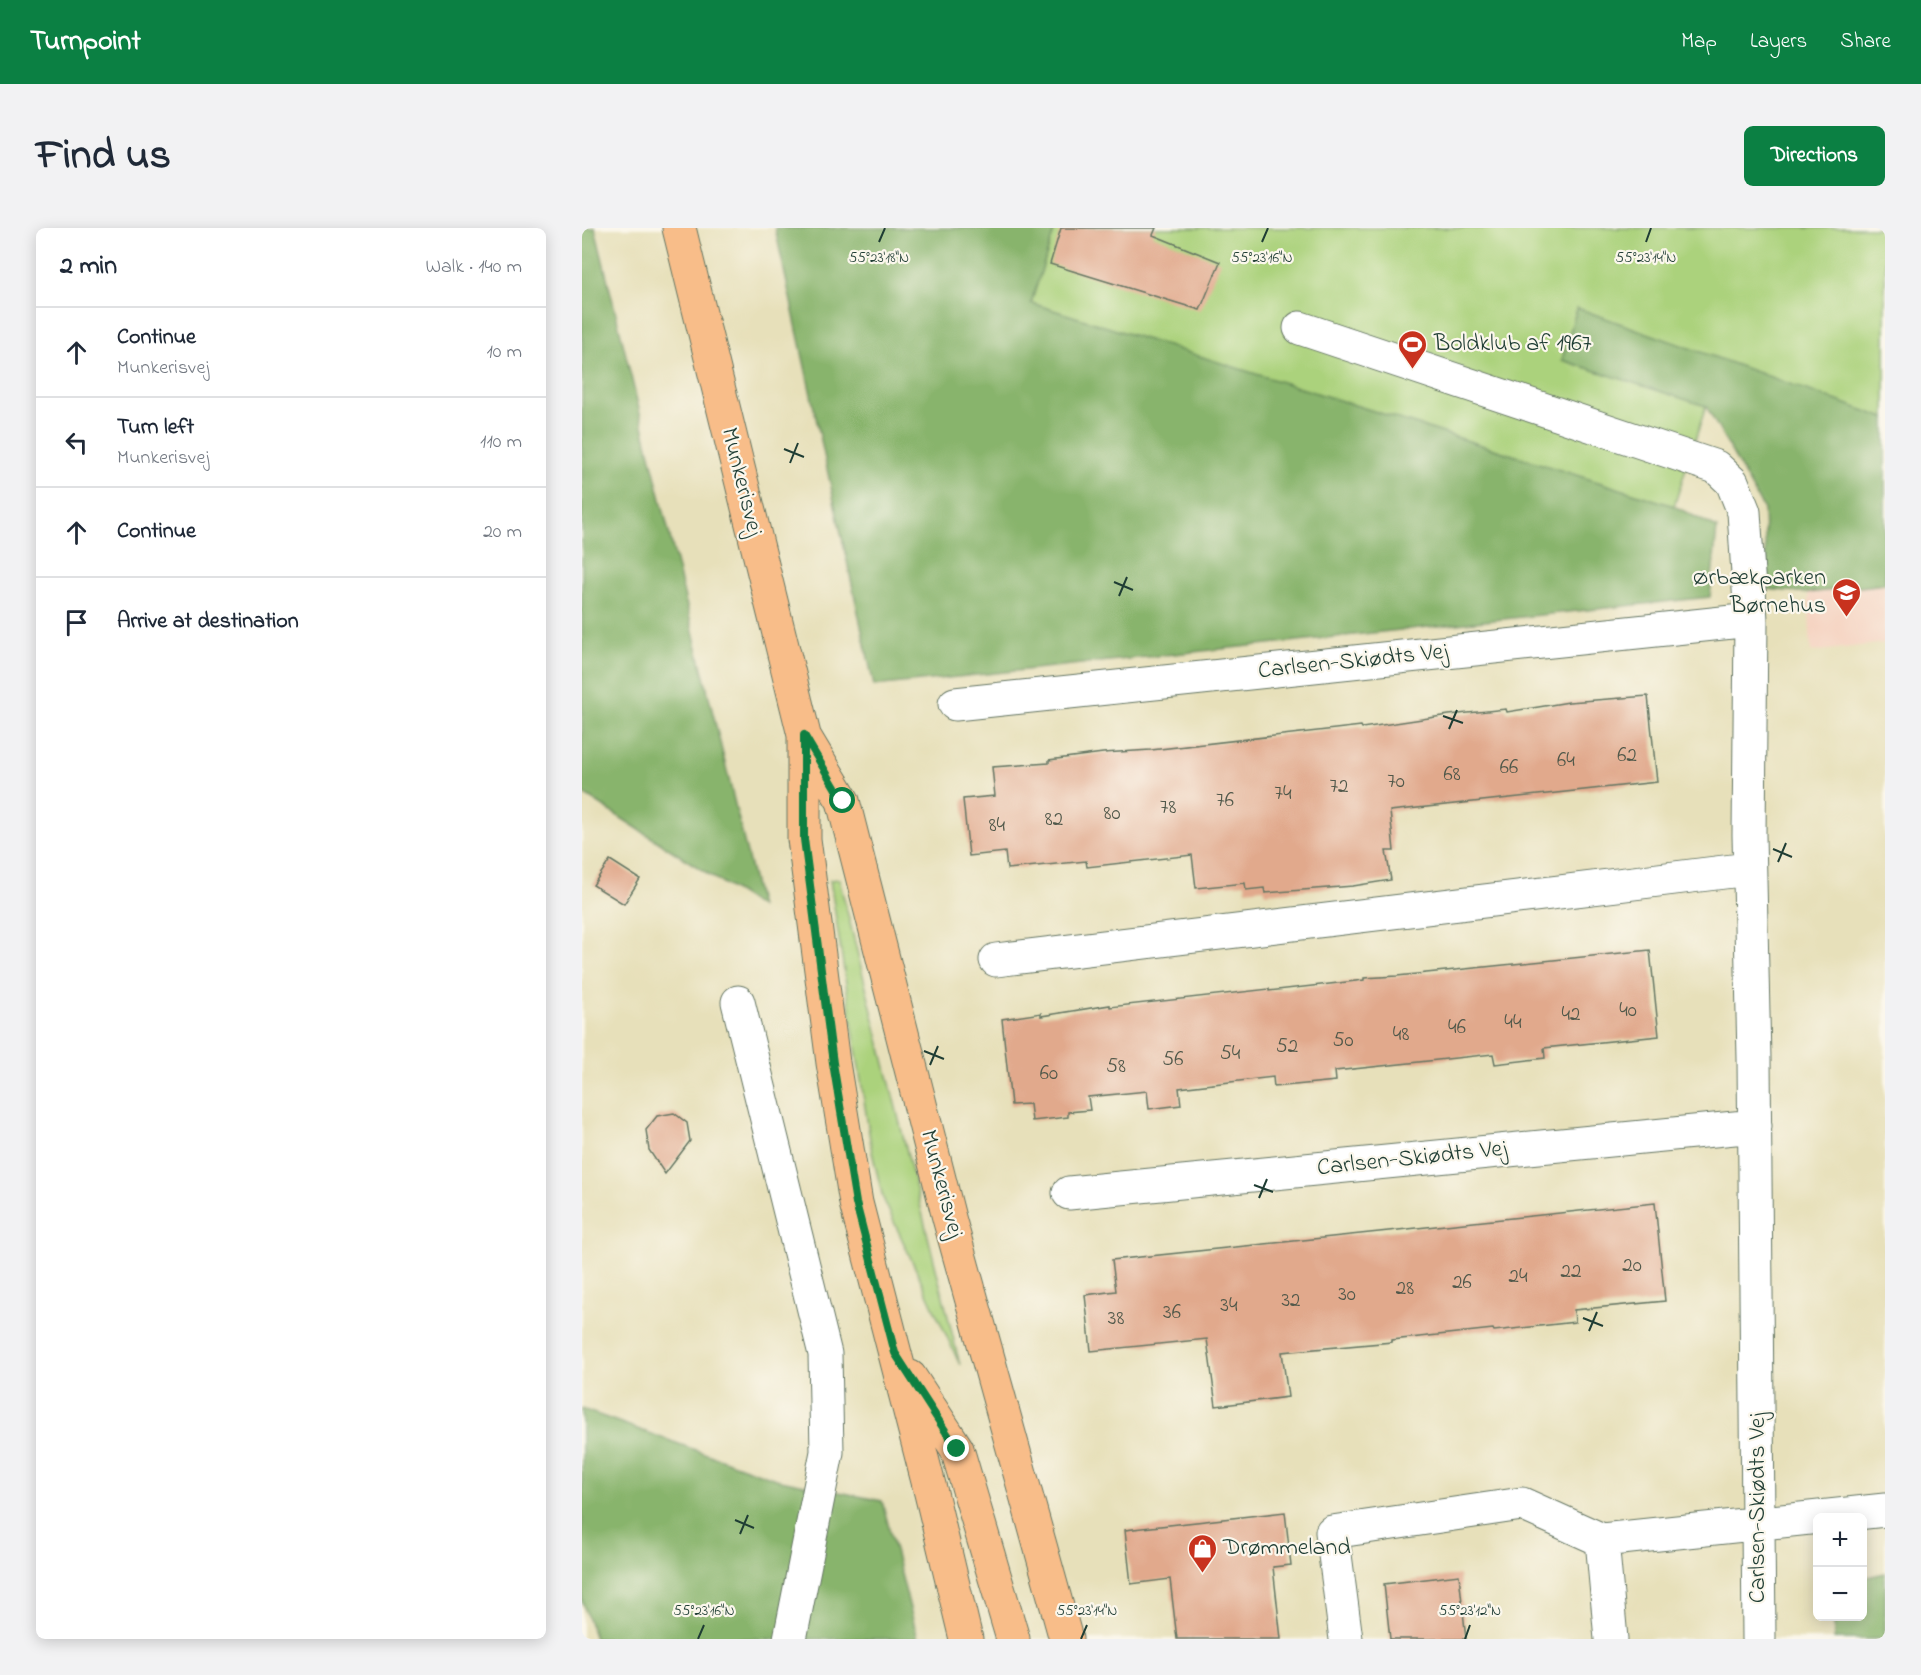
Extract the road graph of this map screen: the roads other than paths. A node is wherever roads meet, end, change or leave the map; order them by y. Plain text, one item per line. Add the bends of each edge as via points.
1 (679, 228) edge
2 (1300, 328) dead end
3 (1751, 620) junction
4 (955, 704) dead end
5 (804, 735) junction
6 (1749, 869) junction
7 (996, 960) dead end
8 (738, 1002) dead end
9 (1755, 1126) junction
10 (1069, 1193) dead end
11 (895, 1353) junction
12 (1885, 1510) edge
13 (1758, 1524) junction
14 (1602, 1540) junction
15 (790, 1639) edge
16 (966, 1639) edge
17 (1013, 1639) edge
18 (1066, 1639) edge
19 (1346, 1639) edge
20 (1611, 1639) edge
21 (1759, 1639) edge

1 - 5 main road, Munkerisvej
2 - 3 street, Carlsen-Skiødts Vej via 1716,467 1732,482 1744,512
3 - 4 street, Carlsen-Skiødts Vej
3 - 6 street, Carlsen-Skiødts Vej
5 - 11 main road, Munkerisvej via 804,839 833,1063 856,1203
5 - 18 main road, Munkerisvej via 843,801 949,1218
6 - 7 street
6 - 9 street, Carlsen-Skiødts Vej
8 - 15 street via 825,1354 826,1452
9 - 10 street, Carlsen-Skiødts Vej
9 - 13 street, Carlsen-Skiødts Vej
11 - 16 main road, Munkerisvej
11 - 17 main road via 957,1449
12 - 13 street
13 - 14 street
13 - 21 street, Carlsen-Skiødts Vej
14 - 19 street via 1522,1504 1332,1532
14 - 20 street

